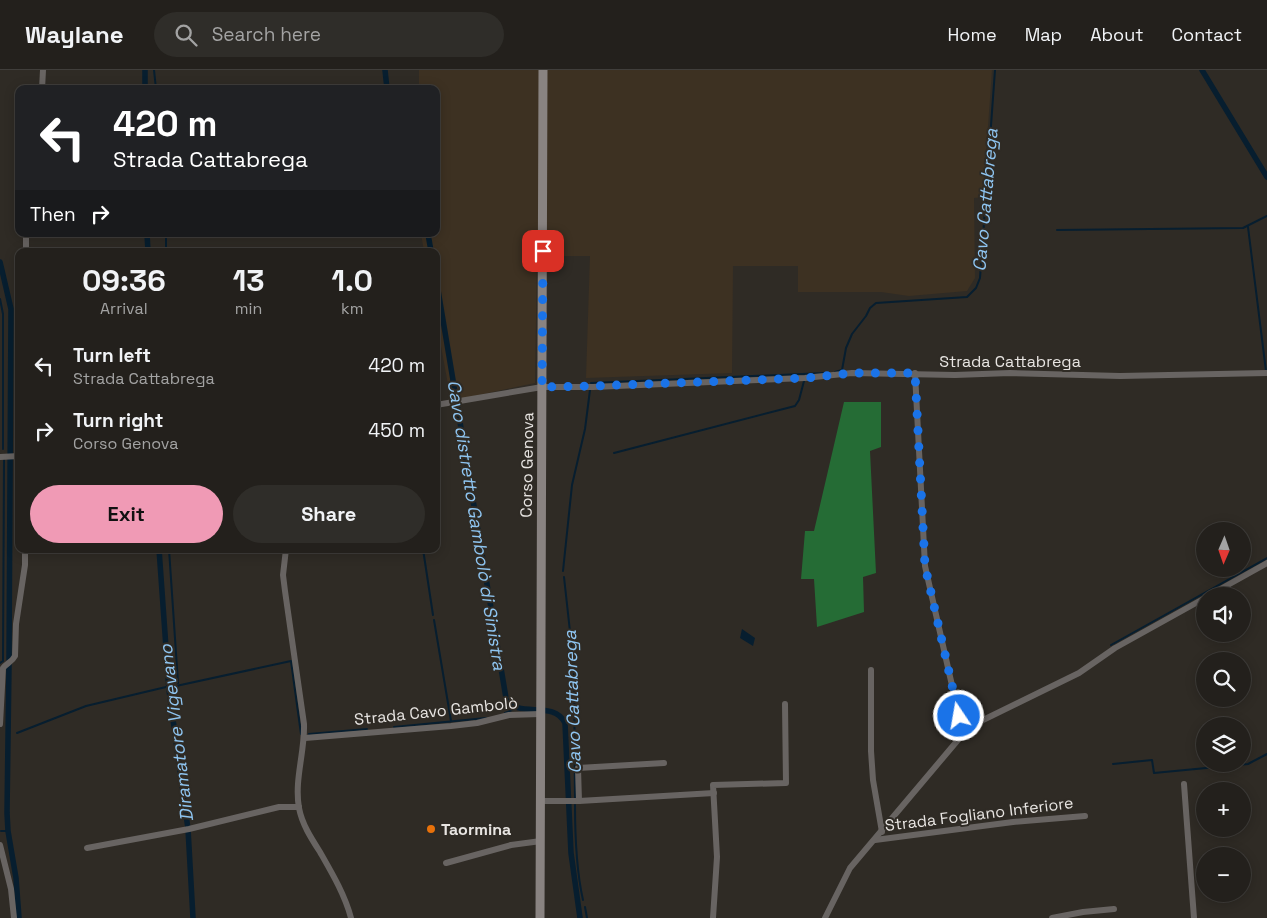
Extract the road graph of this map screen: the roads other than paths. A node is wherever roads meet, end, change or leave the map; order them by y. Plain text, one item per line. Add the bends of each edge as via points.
1 (42, 70) edge
2 (543, 70) edge
3 (42, 85) edge
4 (915, 373) junction
5 (1267, 373) edge
6 (542, 387) junction
7 (440, 404) edge
8 (13, 456) edge
9 (0, 457) edge
10 (25, 553) edge
11 (286, 553) edge
12 (1267, 563) edge
13 (1224, 587) edge
14 (1196, 603) edge
15 (872, 670) dead end
16 (785, 704) dead end
17 (540, 711) junction
18 (0, 724) edge
19 (962, 734) junction
20 (305, 738) junction
21 (664, 763) dead end
22 (1184, 784) dead end
23 (714, 793) junction
24 (541, 801) junction
25 (579, 801) junction
26 (299, 807) junction
27 (1085, 816) dead end
28 (882, 832) junction
29 (876, 840) junction
30 (541, 841) junction
31 (0, 845) edge
32 (87, 848) dead end
33 (446, 863) dead end
34 (1114, 909) dead end
35 (14, 918) edge
36 (351, 918) edge
37 (540, 918) edge
38 (713, 918) edge
39 (825, 918) edge
40 (1052, 918) edge
41 (1194, 918) edge

1 - 3 street
2 - 6 main road, Corso Genova
4 - 5 street, Strada Cattabrega via 1120,376
4 - 6 street, Strada Cattabrega
4 - 19 street via 925,566
6 - 7 street, Strada Cattabrega
6 - 17 main road, Corso Genova
8 - 9 street
10 - 18 street via 15,656 3,668
11 - 20 street via 285,591
12 - 13 street, Strada Fogliano Inferiore
14 - 19 street, Strada Fogliano Inferiore via 1115,648 1079,673 981,721
15 - 28 street, Strada Fogliano Inferiore via 871,751
16 - 23 street via 786,783 714,785
17 - 20 street, Strada Cavo Gambolò via 451,726
17 - 24 main road, Corso Genova
19 - 28 street, Strada Fogliano Inferiore
20 - 26 street via 300,764
21 - 25 street via 578,768
22 - 41 street
23 - 25 street
23 - 38 street via 717,857
24 - 25 street
24 - 30 main road, Corso Genova
26 - 32 street via 279,807
26 - 36 street via 306,829
27 - 29 street, Strada Fogliano Inferiore
28 - 29 street, Strada Fogliano Inferiore
29 - 39 street, Strada Fogliano Inferiore via 850,868
30 - 33 street via 511,845
30 - 37 main road, Corso Genova
31 - 35 street via 11,889
34 - 40 street

